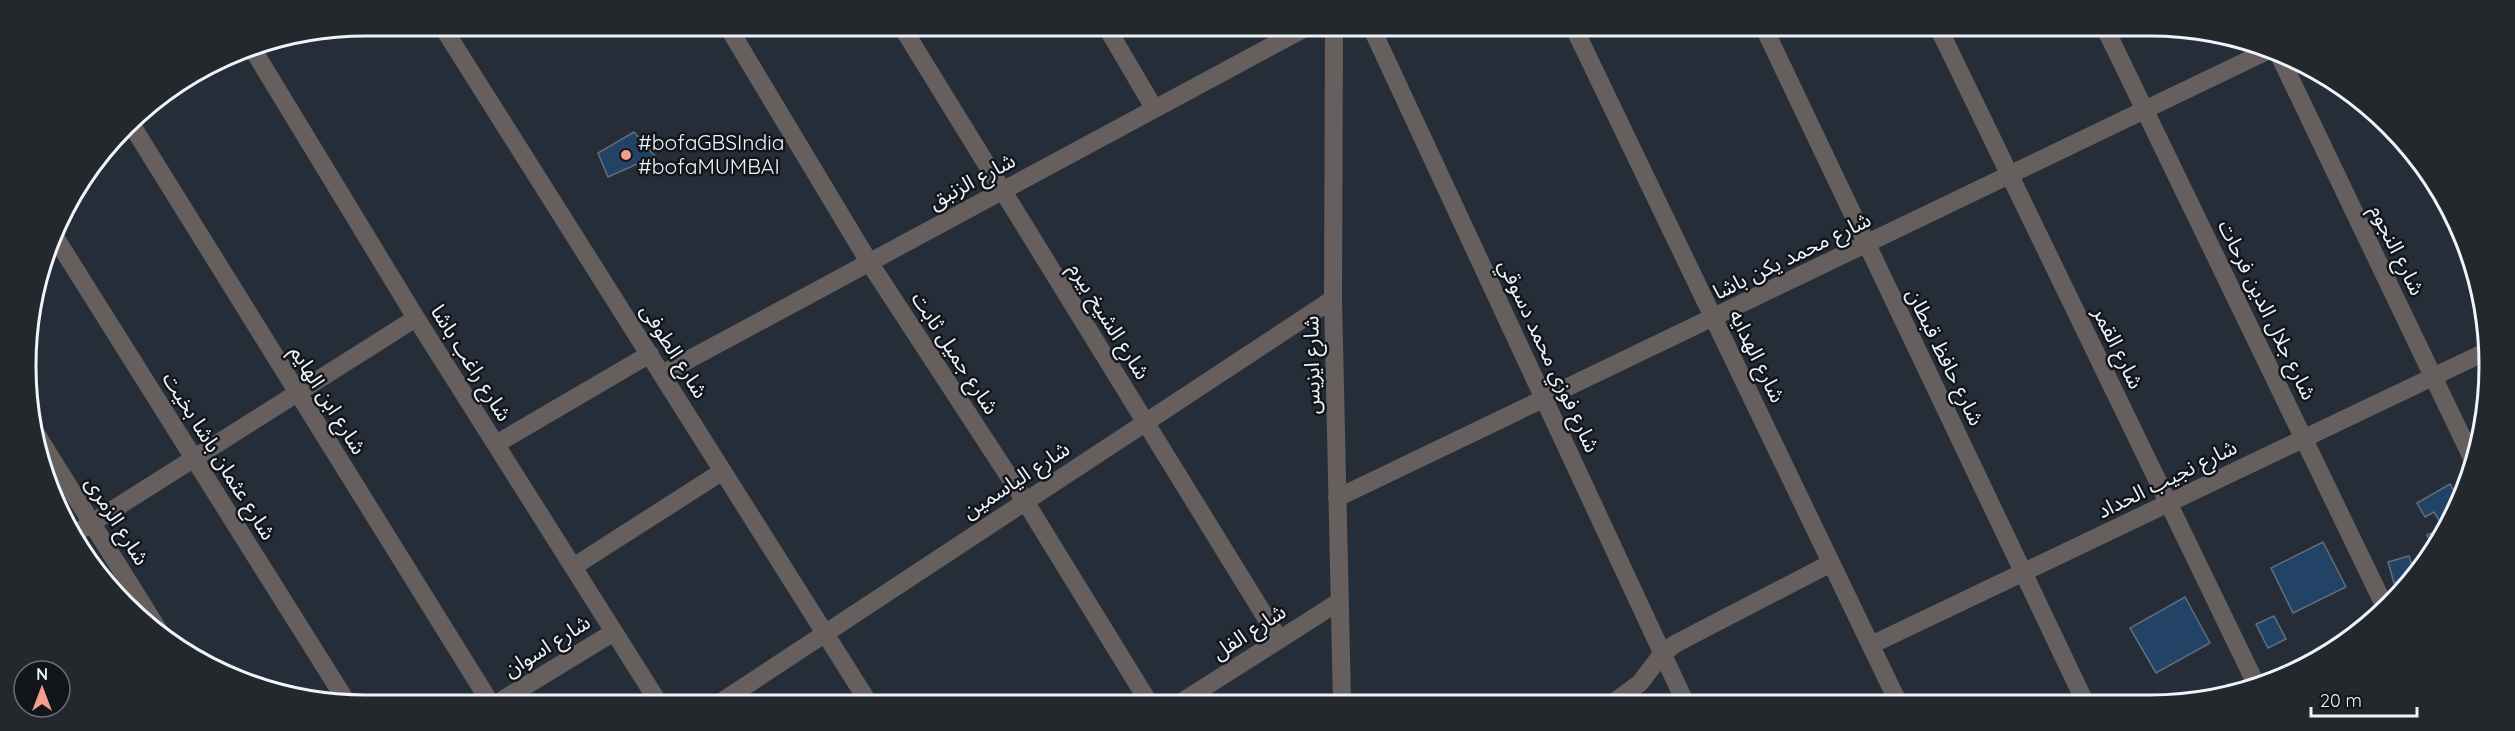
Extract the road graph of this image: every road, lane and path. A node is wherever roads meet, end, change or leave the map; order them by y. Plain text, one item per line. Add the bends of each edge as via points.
1 (448, 36) edge
2 (733, 36) edge
3 (908, 36) edge
4 (1112, 36) edge
5 (1279, 36) edge
6 (1334, 36) edge
7 (1375, 36) edge
8 (1578, 36) edge
9 (1768, 36) edge
10 (1942, 36) edge
11 (2110, 36) edge
12 (256, 55) edge
13 (2259, 55) edge
14 (2284, 65) edge
15 (1154, 108) junction
16 (2145, 110) junction
17 (135, 131) edge
18 (2010, 175) junction
19 (1002, 190) junction
20 (59, 244) edge
21 (1867, 245) junction
22 (869, 262) junction
23 (1333, 299) junction
24 (416, 318) junction
25 (1713, 318) junction
26 (650, 354) junction
27 (2479, 355) edge
28 (662, 374) junction
29 (2433, 376) junction
30 (298, 393) junction
31 (1544, 400) junction
32 (1145, 423) junction
33 (2304, 438) junction
34 (496, 444) junction
35 (2468, 450) edge
36 (47, 451) edge
37 (194, 458) junction
38 (723, 471) junction
39 (1337, 498) junction
40 (1025, 501) junction
41 (2168, 503) junction
42 (92, 523) junction
43 (80, 530) edge
44 (1831, 563) junction
45 (573, 567) junction
46 (2023, 572) junction
47 (2381, 599) edge
48 (1340, 601) junction
49 (149, 614) edge
50 (614, 632) junction
51 (825, 633) junction
52 (1279, 639) junction
53 (1871, 645) junction
54 (1662, 654) junction
55 (2253, 679) edge
56 (342, 694) edge
57 (486, 695) edge
58 (511, 695) edge
59 (654, 695) edge
60 (732, 695) edge
61 (864, 695) edge
62 (1144, 695) edge
63 (1192, 695) edge
64 (1342, 695) edge
65 (1624, 695) edge
66 (1682, 695) edge
67 (1895, 695) edge
68 (2082, 695) edge

1 - 26 street, شارع الطوفى
2 - 22 street, شارع جميل ثابت
3 - 19 street, شارع الشيخ بيرم
4 - 15 street
5 - 15 street, شارع الزنبق
6 - 23 street, شارع ايزيس
7 - 31 street, شارع فوزي محمد دسوقي
8 - 25 street, شارع الهدايه
9 - 21 street, شارع حافظ قبطان
10 - 18 street, شارع القمر
11 - 16 street, شارع جلال الدين فرحات
12 - 24 street, شارع راغب باشا
13 - 16 street, شارع محمد يكن باشا
14 - 29 street, شارع النجوم
15 - 19 street, شارع الزنبق
16 - 18 street, شارع محمد يكن باشا
16 - 33 street, شارع جلال الدين فرحات
17 - 30 street, شارع ابن الهايم
18 - 21 street, شارع محمد يكن باشا
18 - 41 street, شارع القمر
19 - 22 street, شارع الزنبق
19 - 32 street, شارع الشيخ بيرم
20 - 37 street, شارع عثمان باشا بخيت
21 - 25 street, شارع محمد يكن باشا
21 - 46 street, شارع حافظ قبطان
22 - 28 street, شارع الزنبق
22 - 40 street, شارع جميل ثابت
23 - 32 street, شارع الياسمين
23 - 39 street, شارع ايزيس
24 - 30 street
24 - 34 street, شارع راغب باشا
25 - 31 street, شارع محمد يكن باشا
25 - 44 street, شارع الهدايه
26 - 28 street, شارع الطوفى
26 - 34 street
27 - 29 street, شارع نجيب الحداد
28 - 38 street, شارع الطوفى
29 - 33 street, شارع نجيب الحداد
29 - 35 street, شارع النجوم
30 - 37 street
30 - 57 street, شارع ابن الهايم
31 - 39 street, شارع محمد يكن باشا
31 - 54 street, شارع فوزي محمد دسوقي
32 - 40 street, شارع الياسمين
32 - 52 street, شارع الشيخ بيرم
33 - 41 street, شارع نجيب الحداد
33 - 47 street, شارع جلال الدين فرحات
34 - 45 street, شارع راغب باشا
36 - 42 street, شارع الزمرى
37 - 42 street
37 - 56 street, شارع عثمان باشا بخيت
38 - 45 street
38 - 51 street, شارع الطوفى
39 - 48 street, شارع ايزيس
40 - 51 street, شارع الياسمين
40 - 62 street, شارع جميل ثابت
41 - 46 street, شارع نجيب الحداد
41 - 55 street, شارع القمر
42 - 43 street
42 - 49 street, شارع الزمرى
44 - 53 street, شارع الهدايه
44 - 54 street
45 - 50 street, شارع راغب باشا
46 - 53 street, شارع نجيب الحداد
46 - 68 street, شارع حافظ قبطان
48 - 52 street, شارع الفل
48 - 64 street, شارع ايزيس
50 - 58 street, شارع اسوان
50 - 59 street, شارع راغب باشا
51 - 60 street, شارع الياسمين
51 - 61 street, شارع الطوفى
52 - 63 street, شارع الفل
53 - 67 street, شارع الهدايه
54 - 65 street via 1640,683
54 - 66 street, شارع فوزي محمد دسوقي

